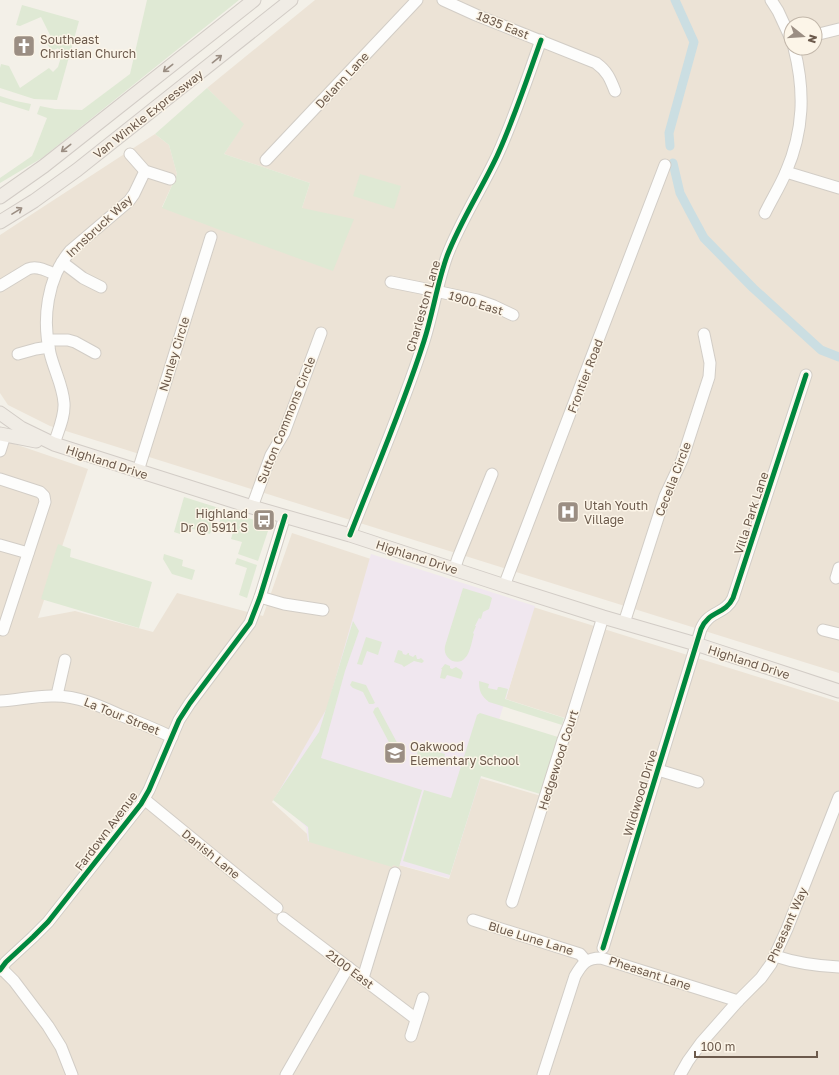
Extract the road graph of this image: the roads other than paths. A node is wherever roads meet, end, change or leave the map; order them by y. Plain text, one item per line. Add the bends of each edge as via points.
1 (254, 0) edge
2 (291, 0) edge
3 (417, 0) edge
4 (443, 0) edge
5 (771, 0) edge
6 (783, 22) edge
7 (839, 29) edge
8 (823, 33) edge
9 (541, 40) junction
10 (796, 56) edge
11 (615, 91) dead end
12 (130, 154) dead end
13 (266, 160) dead end
14 (665, 165) dead end
15 (145, 171) junction
16 (786, 172) junction
17 (170, 179) dead end
18 (839, 188) edge
19 (0, 197) edge
20 (765, 213) dead end
21 (0, 222) edge
22 (211, 237) dead end
23 (62, 262) junction
24 (56, 274) junction
25 (391, 282) dead end
26 (0, 286) edge
27 (101, 287) dead end
28 (437, 291) junction
29 (513, 315) dead end
30 (320, 333) dead end
31 (704, 334) dead end
32 (48, 343) junction
33 (95, 353) dead end
34 (18, 354) dead end
35 (806, 375) dead end
36 (0, 413) edge
37 (2, 435) edge
38 (54, 444) junction
39 (0, 451) edge
40 (138, 471) junction
41 (492, 474) dead end
42 (0, 479) edge
43 (252, 507) junction
44 (285, 516) junction
45 (350, 535) junction
46 (0, 545) edge
47 (28, 553) junction
48 (454, 570) junction
49 (504, 586) junction
50 (260, 597) junction
51 (5, 609) edge
52 (323, 610) dead end
53 (603, 617) junction
54 (624, 623) junction
55 (3, 630) dead end
56 (823, 630) dead end
57 (839, 634) edge
58 (696, 644) junction
59 (65, 660) dead end
60 (839, 691) edge
61 (57, 696) junction
62 (0, 701) edge
63 (172, 737) junction
64 (658, 770) junction
65 (698, 782) dead end
66 (839, 797) edge
67 (144, 800) junction
68 (395, 873) dead end
69 (512, 902) dead end
70 (277, 908) dead end
71 (283, 918) dead end
72 (473, 920) dead end
73 (603, 948) dead end
74 (775, 956) junction
75 (586, 961) junction
76 (348, 967) junction
77 (839, 967) edge
78 (1, 969) edge
79 (363, 978) junction
80 (423, 998) dead end
81 (738, 1001) junction
82 (416, 1019) junction
83 (411, 1036) dead end
84 (72, 1075) edge
85 (286, 1075) edge
86 (543, 1075) edge
87 (680, 1075) edge

1 -> 19 main road, Van Winkle Expressway via 44,166
21 -> 2 main road, Van Winkle Expressway via 77,170
3 - 13 street, Delann Lane
4 - 9 street, 1835 East
5 - 6 street
7 - 8 street
9 - 11 street, 1835 East via 596,63 609,76
9 - 28 street, Charleston Lane via 504,139 451,246
10 - 16 street via 802,88 802,106 796,143
12 - 15 street
14 - 49 street, Frontier Road
15 - 17 street
15 - 23 street, Innsbruck Way via 129,201 70,251
16 - 18 street
16 - 20 street
22 - 40 street, Nunley Circle
23 - 24 street, Innsbruck Way
23 - 27 street
24 - 26 street via 33,267
24 - 32 street, Innsbruck Way via 48,304
25 - 28 street, 1900 East
28 - 29 street, 1900 East via 486,303
28 - 45 street, Charleston Lane via 411,380
30 - 43 street, Sutton Commons Circle via 284,433 271,455
31 - 54 street, Cecelia Circle via 710,362 709,377 682,460 665,496
32 - 33 street via 60,339 72,341
32 - 34 street
32 - 38 street, Innsbruck Way via 64,404
35 - 58 street, Villa Park Lane via 733,598 730,605 705,621
36 - 38 main road, Highland Drive via 21,428
37 - 38 main road
37 - 39 street
38 - 40 main road, Highland Drive
40 - 43 main road, Highland Drive
41 - 48 street
42 - 47 street via 40,492 44,496 45,502
43 - 44 main road, Highland Drive
44 - 45 main road, Highland Drive
44 - 50 street, Fardown Avenue
45 - 48 main road, Highland Drive
46 - 47 street
47 - 51 street
48 - 49 main road, Highland Drive
49 - 53 main road, Highland Drive
50 - 52 street via 284,604
50 - 63 street, Fardown Avenue via 247,629 186,708
51 - 55 street
53 - 54 main road, Highland Drive
53 - 69 street, Hedgewood Court
54 - 58 main road, Highland Drive
56 - 57 street
58 - 60 main road, Highland Drive
58 - 64 street, Wildwood Drive
59 - 61 street
61 - 62 street, La Tour Street via 32,696
61 - 63 street, La Tour Street via 94,704
63 - 67 street, Fardown Avenue
64 - 65 street
64 - 73 street, Wildwood Drive
66 - 74 street, Pheasant Way
67 - 70 street, Danish Lane
67 - 78 street, Fardown Avenue via 51,918
68 - 79 street
71 - 76 street, 2100 East
72 - 75 street, Blue Lune Lane via 580,954
74 - 77 street via 810,965
74 - 81 street, Pheasant Way via 761,978
75 - 81 street, Pheasant Lane via 601,958
75 - 86 street via 575,976
76 - 79 street, 2100 East
76 - 85 street
78 - 84 street via 14,981 48,1026 61,1047
79 - 82 street, 2100 East
80 - 82 street
81 - 87 street, Pheasant Way via 694,1052
82 - 83 street

